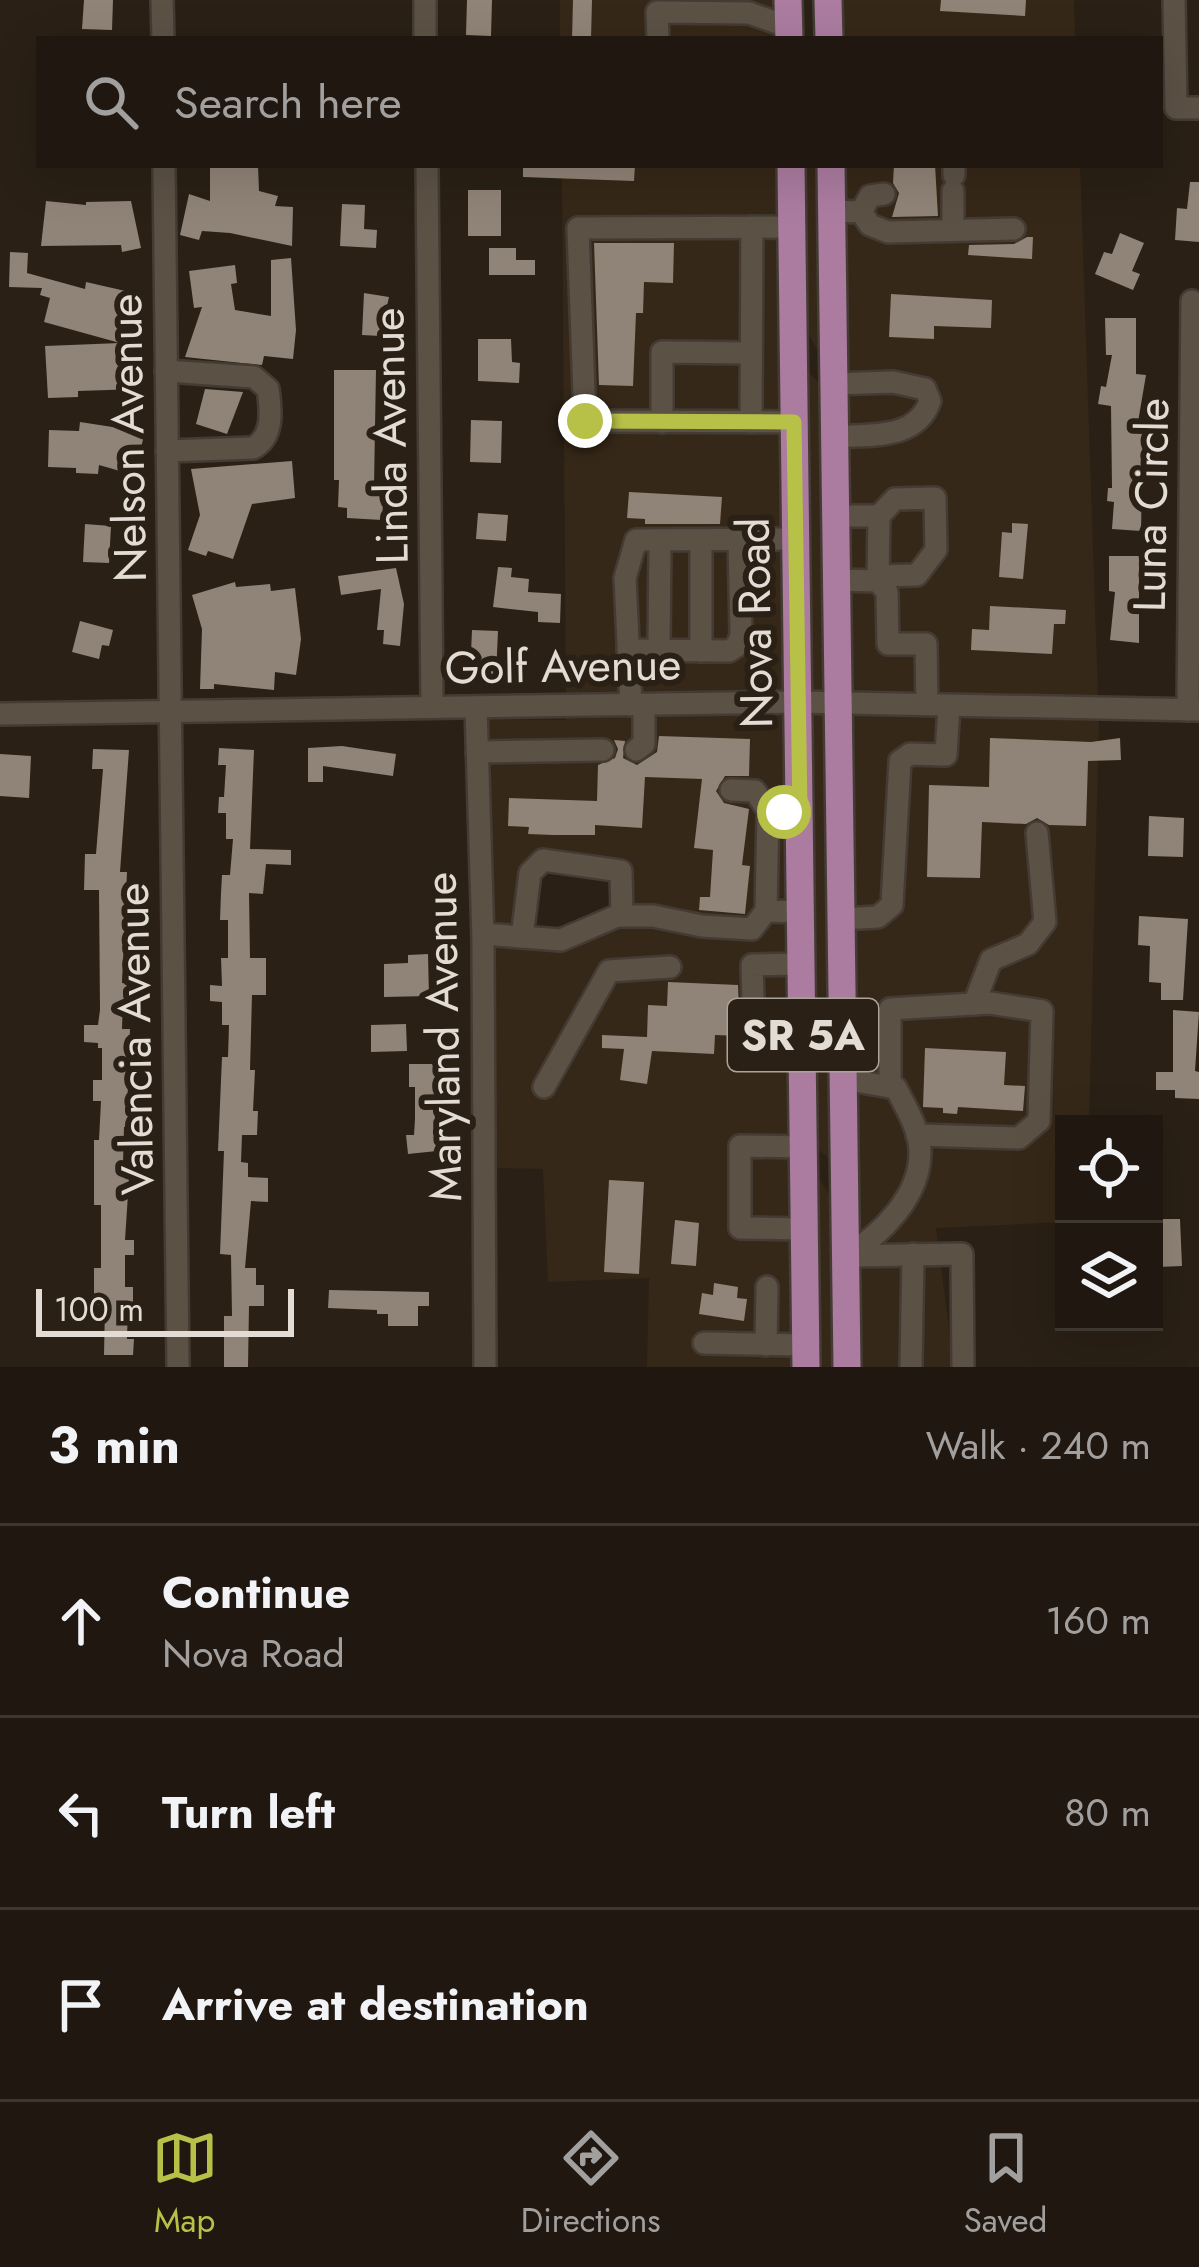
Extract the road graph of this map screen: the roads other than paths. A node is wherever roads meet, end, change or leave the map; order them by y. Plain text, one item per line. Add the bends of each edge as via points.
1 (162, 0) edge
2 (425, 0) edge
3 (828, 0) edge
4 (1174, 0) edge
5 (664, 6) edge
6 (748, 6) edge
7 (793, 26) edge
8 (163, 36) edge
9 (425, 36) edge
10 (658, 36) edge
11 (750, 36) edge
12 (829, 36) edge
13 (1199, 108) edge
14 (164, 168) edge
15 (427, 168) edge
16 (791, 168) edge
17 (831, 168) edge
18 (954, 177) edge
19 (884, 194) dead end
20 (831, 211) junction
21 (861, 212) junction
22 (752, 227) junction
23 (792, 227) junction
24 (1014, 229) dead end
25 (953, 230) junction
26 (1192, 301) dead end
27 (793, 326) junction
28 (751, 352) junction
29 (166, 371) junction
30 (834, 384) junction
31 (662, 422) junction
32 (751, 422) junction
33 (794, 422) junction
34 (834, 436) junction
35 (167, 451) junction
36 (836, 516) junction
37 (879, 516) junction
38 (739, 539) junction
39 (796, 539) junction
40 (660, 540) junction
41 (701, 540) junction
42 (878, 579) junction
43 (836, 580) junction
44 (628, 650) junction
45 (659, 651) junction
46 (701, 651) junction
47 (798, 702) junction
48 (838, 702) junction
49 (938, 704) junction
50 (637, 705) junction
51 (432, 706) junction
52 (476, 707) junction
53 (170, 710) junction
54 (1194, 710) edge
55 (0, 714) edge
56 (604, 749) dead end
57 (636, 750) dead end
58 (477, 752) junction
59 (731, 790) dead end
60 (768, 811) junction
61 (800, 812) junction
62 (1036, 833) dead end
63 (766, 911) junction
64 (801, 912) junction
65 (622, 916) junction
66 (841, 919) junction
67 (483, 934) junction
68 (522, 937) junction
69 (802, 964) junction
70 (670, 967) dead end
71 (974, 1004) junction
72 (803, 1031) junction
73 (843, 1078) junction
74 (544, 1087) dead end
75 (890, 1087) junction
76 (917, 1136) junction
77 (804, 1149) junction
78 (845, 1200) junction
79 (805, 1229) junction
80 (913, 1254) junction
81 (846, 1256) junction
82 (767, 1287) dead end
83 (704, 1343) dead end
84 (766, 1345) junction
85 (806, 1356) edge
86 (178, 1367) edge
87 (485, 1367) edge
88 (847, 1367) edge
89 (911, 1367) edge
90 (963, 1367) edge

1 - 8 street
2 - 9 street
3 - 12 main road
4 - 13 street via 1175,109
5 - 6 street
5 - 10 street
6 - 7 street
6 - 11 street
14 - 29 street, Nelson Avenue
15 - 51 street, Linda Avenue
16 - 23 main road, Nova Road / SR 5A
17 - 20 main road, SR 5A
18 - 25 street
19 - 21 street via 870,196
20 - 21 street
20 - 30 main road, SR 5A
21 - 25 street via 888,232
22 - 23 street
22 - 28 street
22 - 31 street via 578,228 585,421
23 - 27 main road, Nova Road / SR 5A
24 - 25 street
26 - 54 street, Luna Circle
27 - 30 main road
27 - 33 main road, Nova Road / SR 5A
28 - 31 street via 662,352
28 - 32 street
29 - 35 street, Nelson Avenue
29 - 35 street via 254,377 270,404 269,427 253,448
30 - 34 main road, SR 5A
30 - 34 street via 912,383 930,401 899,432
31 - 32 street
32 - 33 street
33 - 39 main road, Nova Road / SR 5A
34 - 36 main road, SR 5A
35 - 53 street, Nelson Avenue
36 - 37 street
36 - 43 main road, SR 5A
37 - 42 street
37 - 42 street via 895,499 935,498 936,550 917,575
38 - 39 street
38 - 41 street
38 - 46 street via 741,635 729,651
39 - 47 main road, Nova Road / SR 5A
40 - 41 street
40 - 44 street via 637,540 625,578
40 - 45 street
41 - 46 street
42 - 43 street
42 - 49 street via 887,592 888,644 926,644
43 - 48 main road, SR 5A
44 - 45 street
44 - 50 street
45 - 46 street
47 - 48 street, Golf Avenue
47 - 50 street, Golf Avenue
47 - 61 main road, Nova Road / SR 5A
48 - 49 street, Golf Avenue
48 - 66 main road, Nova Road / SR 5A
49 - 54 street, Golf Avenue
49 - 66 street via 946,755 900,761 892,904 878,917
50 - 52 street, Golf Avenue
50 - 57 street via 644,744
51 - 52 street, Golf Avenue
51 - 53 street, Golf Avenue
52 - 58 street, Maryland Avenue
53 - 55 street, Golf Avenue
53 - 86 street, Valencia Avenue
56 - 58 street
58 - 67 street, Maryland Avenue
59 - 60 street via 755,791
60 - 61 street
60 - 63 street
61 - 64 main road, Nova Road / SR 5A
62 - 71 street via 1045,922 1028,944 991,959
63 - 64 street
63 - 65 street via 752,929
64 - 69 main road, Nova Road / SR 5A
65 - 68 street via 561,940
65 - 68 street via 621,871 543,860 530,873
66 - 73 main road, Nova Road / SR 5A
67 - 68 street
67 - 87 street, Maryland Avenue
69 - 72 main road, Nova Road / SR 5A
69 - 72 street via 752,965 754,1032
70 - 74 street via 609,970
71 - 75 street via 890,1009
71 - 76 street via 1042,1011 1039,1121 1019,1138
72 - 77 main road, Nova Road / SR 5A
73 - 75 street
73 - 78 main road, Nova Road / SR 5A
75 - 76 street
76 - 81 street via 920,1154 900,1209
77 - 78 main road
77 - 79 main road, Nova Road / SR 5A
77 - 79 street via 740,1146 740,1228
78 - 81 main road, Nova Road / SR 5A
79 - 85 main road, Nova Road / SR 5A
80 - 81 street
80 - 89 street
80 - 90 street via 962,1254
81 - 88 main road, Nova Road / SR 5A
82 - 84 street
83 - 84 street
84 - 85 street

